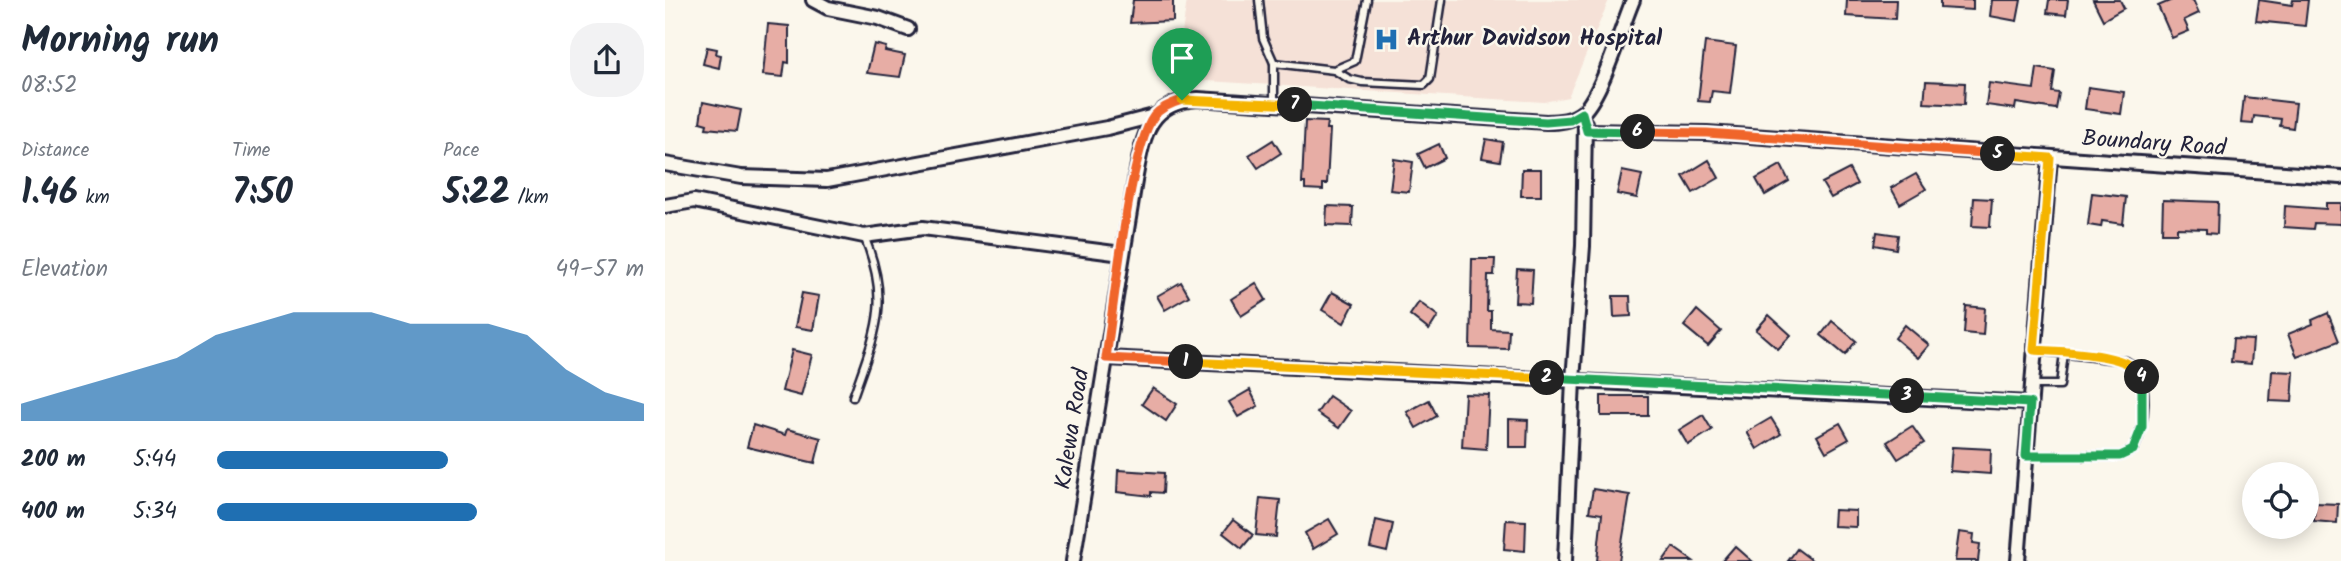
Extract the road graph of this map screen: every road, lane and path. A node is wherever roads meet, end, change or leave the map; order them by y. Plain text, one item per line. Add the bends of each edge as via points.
1 (813, 0) edge
2 (1259, 0) edge
3 (1367, 0) edge
4 (1443, 0) edge
5 (1633, 0) edge
6 (908, 29) dead end
7 (1274, 63) junction
8 (1334, 70) junction
9 (1274, 103) junction
10 (1582, 113) junction
11 (1154, 116) junction
12 (1587, 131) junction
13 (2050, 158) junction
14 (665, 164) edge
15 (2341, 177) edge
16 (665, 206) edge
17 (864, 236) junction
18 (1122, 254) junction
19 (2034, 350) junction
20 (2064, 353) junction
21 (1106, 358) junction
22 (1573, 380) junction
23 (2031, 385) junction
24 (853, 397) dead end
25 (2030, 403) junction
26 (2026, 456) junction
27 (1073, 561) edge
28 (1565, 561) edge
29 (2018, 561) edge

1 - 6 street
2 - 7 lane via 1263,38
3 - 8 lane via 1355,61
4 - 8 lane via 1428,83 1362,82
5 - 10 street via 1596,92
7 - 8 lane
7 - 9 lane
9 - 10 street via 1546,122 1570,120
9 - 11 street, Kalewa Road via 1198,99 1168,104
10 - 12 street
11 - 14 street via 827,180 741,177
11 - 18 street, Kalewa Road via 1139,157
12 - 13 street, Boundary Road via 1707,133
12 - 22 street
13 - 15 street, Boundary Road
13 - 19 street
16 - 17 street via 694,201
17 - 18 street via 923,229
17 - 24 lane via 878,274 881,299
18 - 21 street, Kalewa Road
19 - 20 lane
19 - 23 street
20 - 23 lane via 2060,385
20 - 26 lane via 2126,361 2139,370 2143,379 2138,442 2120,456
21 - 22 street
21 - 27 street, Kalewa Road
22 - 25 street
22 - 28 street
23 - 25 street
25 - 26 street
26 - 29 street

